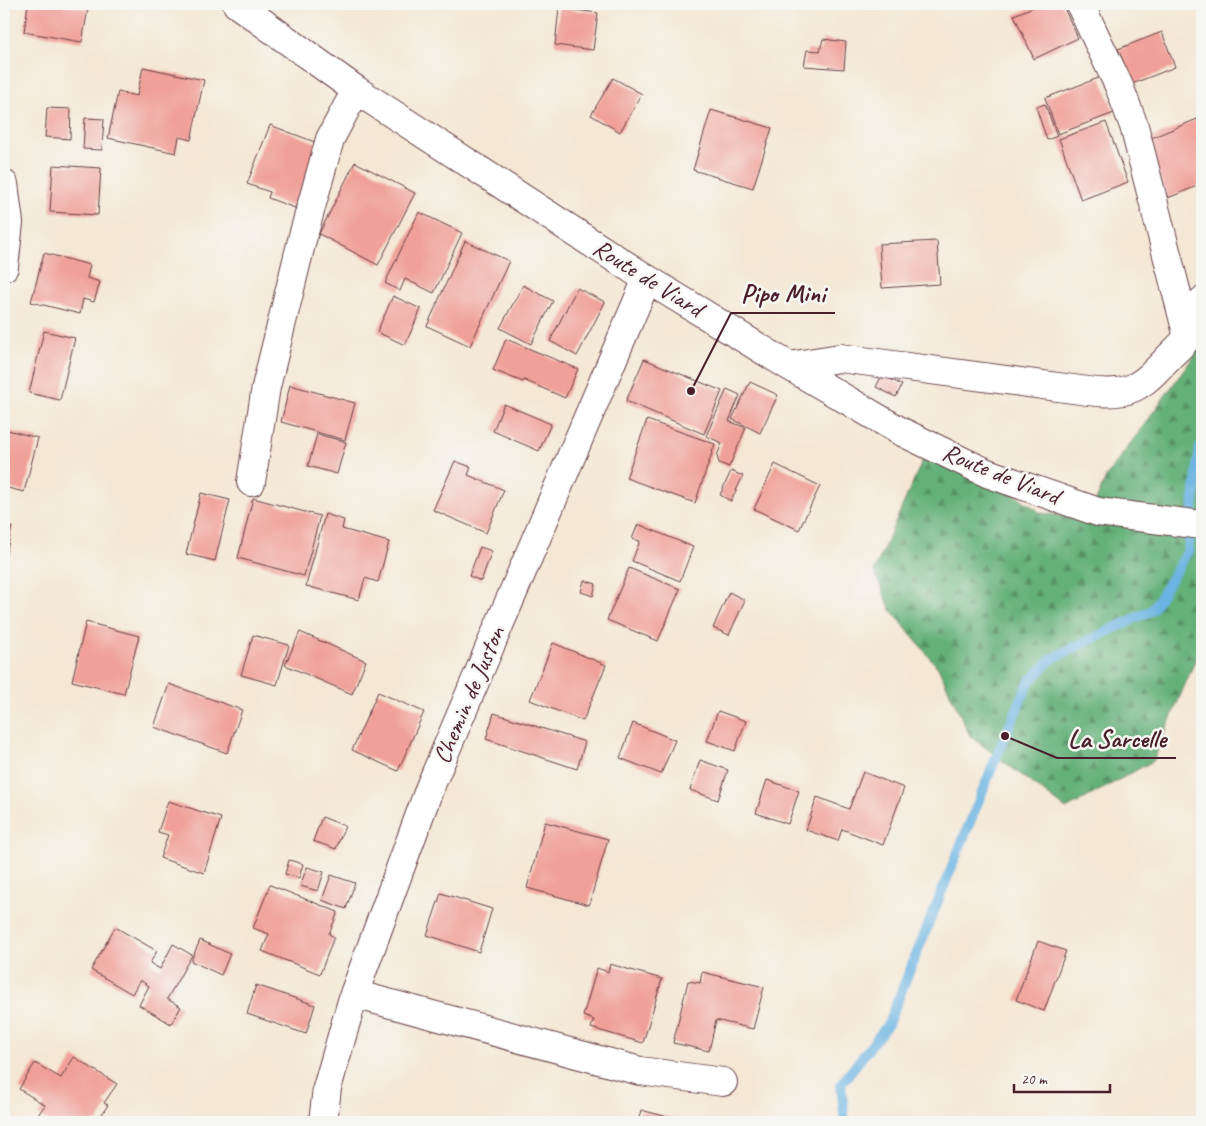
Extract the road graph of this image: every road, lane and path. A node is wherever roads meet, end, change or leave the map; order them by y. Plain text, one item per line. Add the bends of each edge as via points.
1 (237, 4) edge
2 (1080, 4) edge
3 (356, 90) junction
4 (4, 184) edge
5 (4, 268) edge
6 (647, 279) junction
7 (1202, 300) edge
8 (1188, 337) junction
9 (789, 366) junction
10 (251, 482) dead end
11 (1202, 524) edge
12 (354, 994) junction
13 (723, 1082) dead end
14 (322, 1122) edge

1 - 3 street, Route de Viard
2 - 8 street via 1134,126
3 - 6 street, Route de Viard
3 - 10 street via 330,139 303,236 266,387
4 - 5 street via 9,222
6 - 9 street, Route de Viard
6 - 12 street, Chemin de Juston via 430,787
7 - 8 street
8 - 9 street via 1138,386 1106,394 840,358
9 - 11 street, Route de Viard via 900,431 987,473 1098,512
12 - 13 street via 640,1071
12 - 14 street, Chemin de Juston via 327,1088

